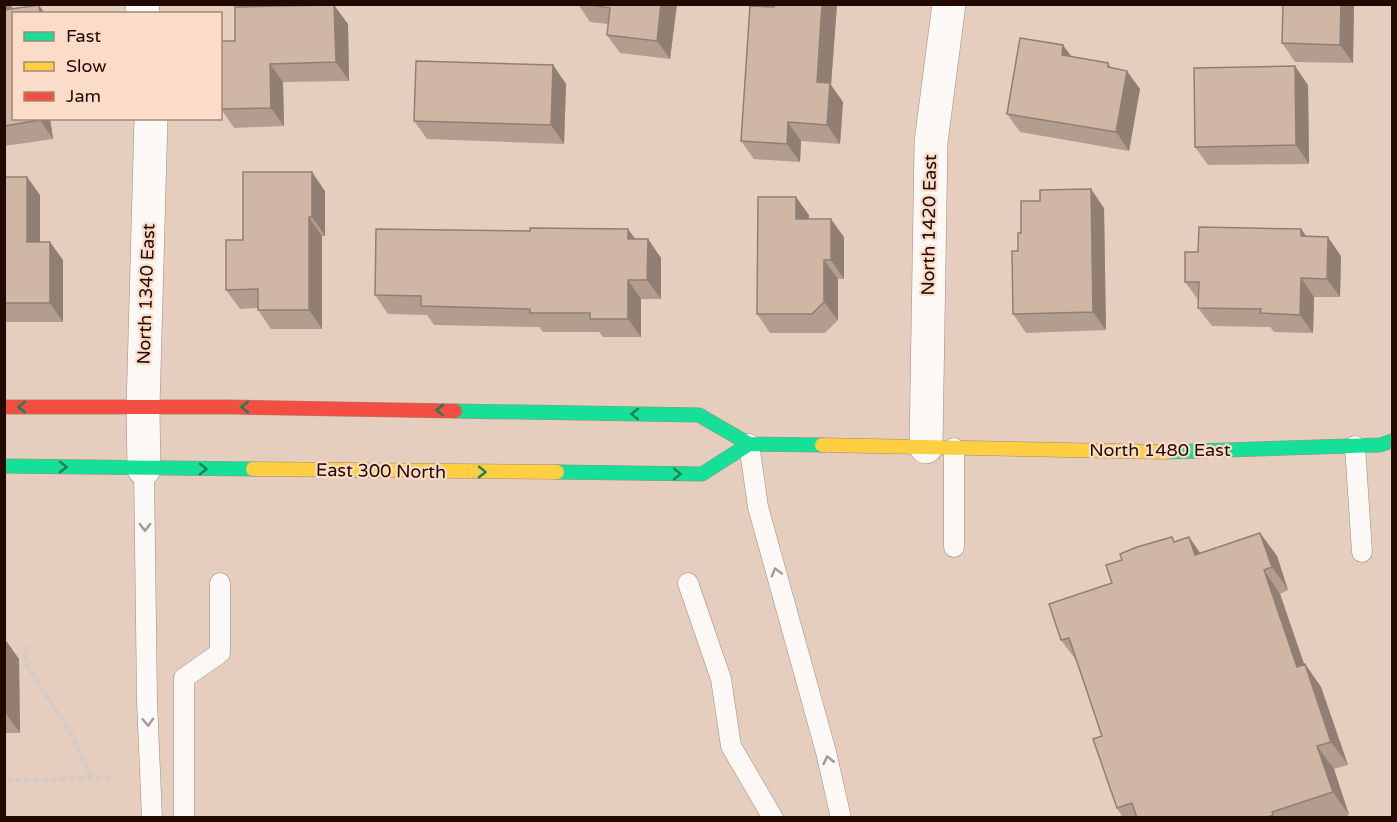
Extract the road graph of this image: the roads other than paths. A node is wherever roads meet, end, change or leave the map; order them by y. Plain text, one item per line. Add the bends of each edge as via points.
1 (949, 4) edge
2 (151, 120) edge
3 (4, 407) edge
4 (143, 408) junction
5 (1392, 441) edge
6 (749, 444) junction
7 (1355, 446) junction
8 (940, 447) junction
9 (4, 466) edge
10 (144, 469) junction
11 (954, 547) dead end
12 (1362, 552) dead end
13 (220, 583) dead end
14 (688, 583) dead end
15 (152, 818) edge
16 (184, 818) edge
17 (773, 818) edge
18 (841, 818) edge

1 - 8 street, North 1420 East via 931,142
2 - 4 street, North 1340 East
4 -> 3 street
6 -> 4 street via 699,415
4 - 10 street, North 1340 East
5 - 7 street, North 1480 East
6 - 8 street
10 -> 6 street, East 300 North via 702,474
18 -> 6 lane via 758,507
7 - 8 street, North 1480 East via 1153,452
7 - 12 lane
8 - 11 lane
9 -> 10 street, East 300 North
10 -> 15 lane
13 - 16 lane via 220,653 184,678
14 - 17 lane via 721,679 731,747

